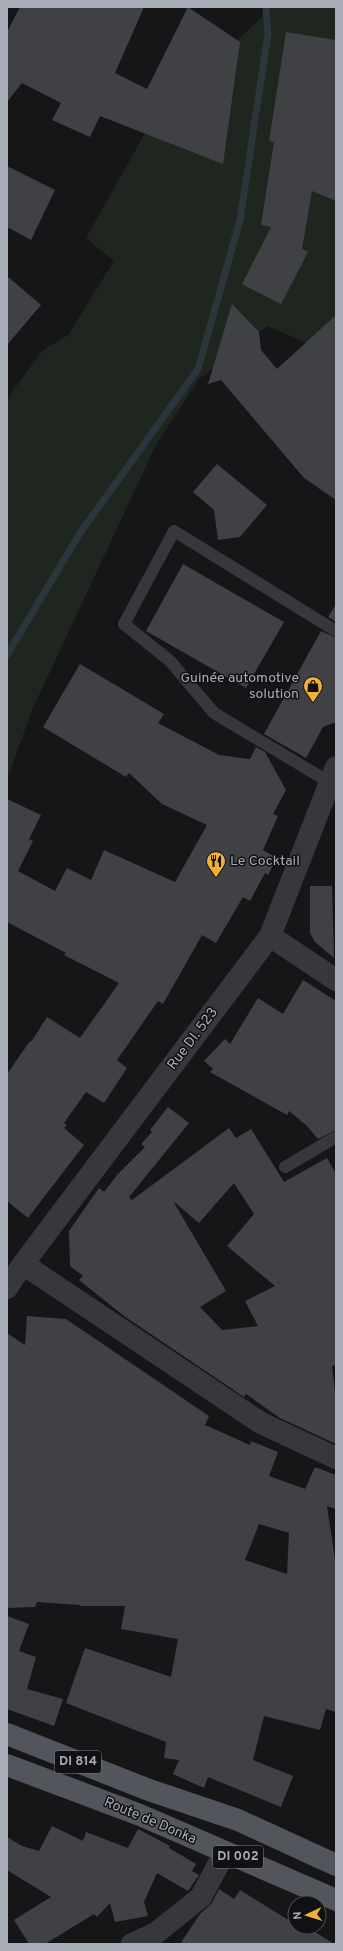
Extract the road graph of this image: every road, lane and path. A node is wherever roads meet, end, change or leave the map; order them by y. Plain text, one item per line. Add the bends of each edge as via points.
1 (336, 631) edge
2 (333, 774) edge
3 (270, 936) junction
4 (336, 980) edge
5 (336, 1137) edge
6 (285, 1167) dead end
7 (23, 1264) junction
8 (7, 1288) edge
9 (336, 1458) edge
10 (7, 1734) edge
11 (7, 1765) edge
12 (149, 1790) joint
13 (140, 1815) joint
14 (225, 1852) junction
15 (336, 1865) edge
16 (336, 1900) edge
17 (132, 1944) edge

1 - 2 lane via 174,531 124,624 170,661 214,713
2 - 3 street, Rue DI. 523
3 - 4 street
3 - 7 street, Rue DI. 523
5 - 6 lane
7 - 8 street, Rue DI. 523
7 - 9 street via 261,1423
10 - 12 main road, Route de Donka / DI 814
11 - 13 main road, Route de Donka / DI 814
12 - 15 main road, Route de Donka / DI 002 via 238,1820
13 - 14 main road, Route de Donka / DI 002
14 - 16 main road, Route de Donka / DI 002
14 - 17 street via 201,1897 156,1932

